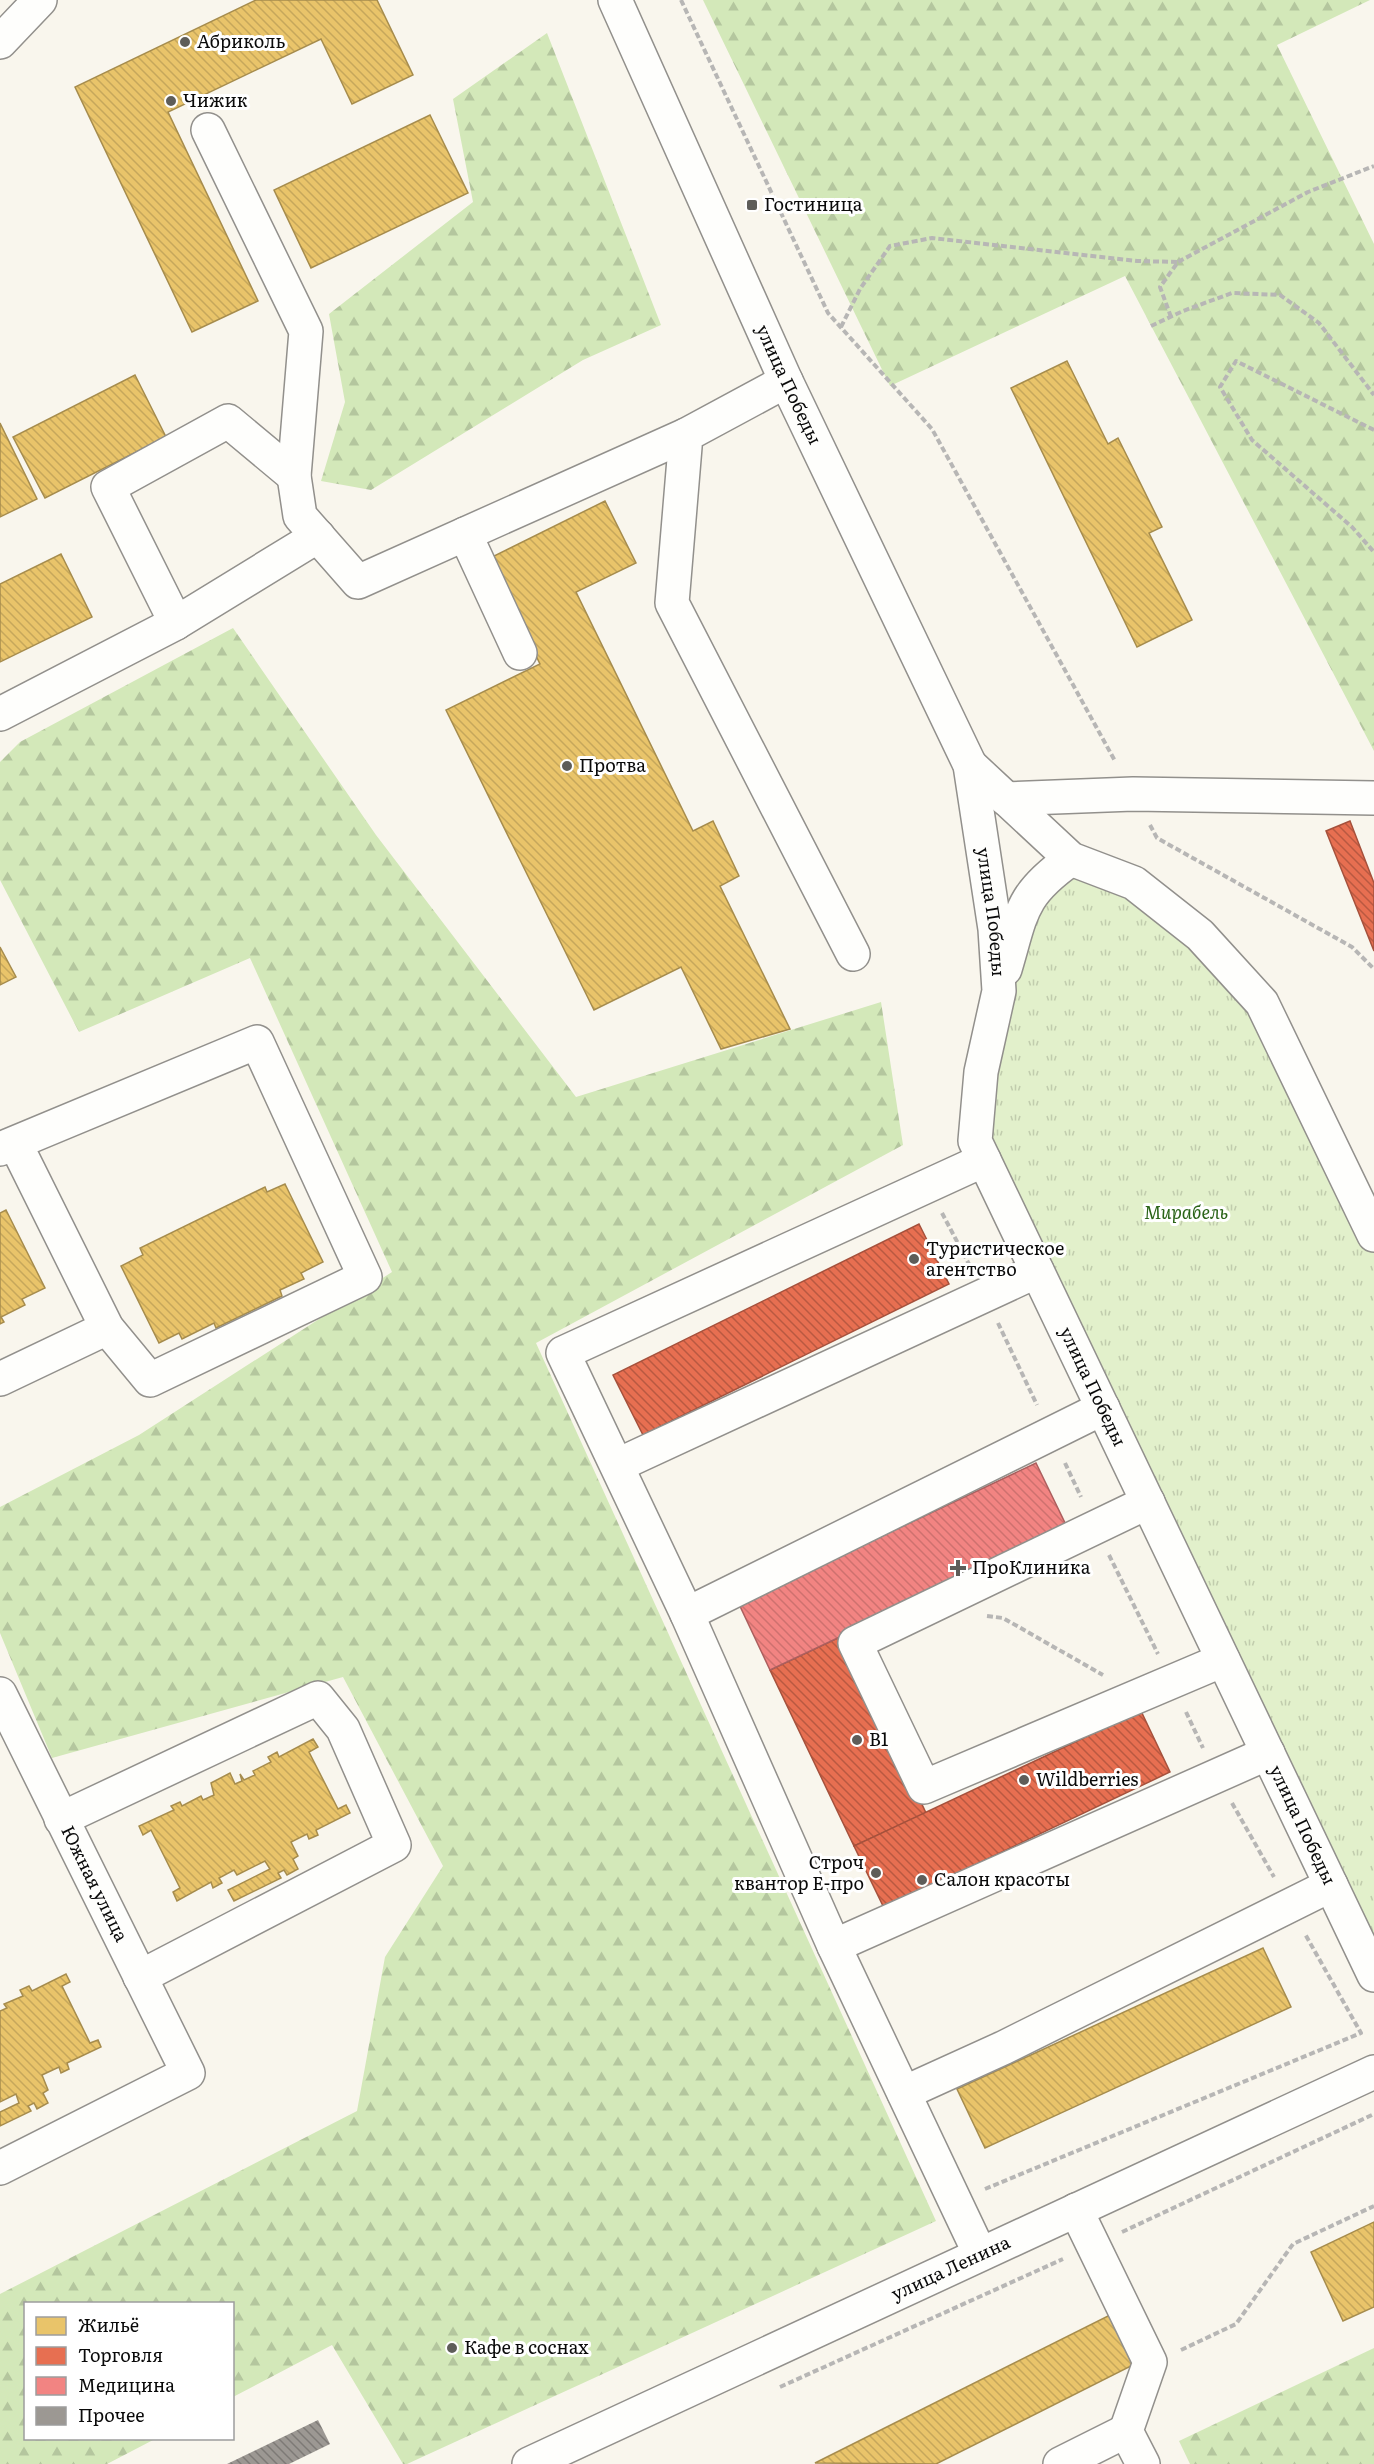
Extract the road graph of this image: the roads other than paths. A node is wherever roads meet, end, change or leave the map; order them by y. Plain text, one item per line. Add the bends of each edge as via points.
1 (40, 0) edge
2 (615, 0) edge
3 (0, 42) edge
4 (208, 130) dead end
5 (786, 381) junction
6 (686, 435) junction
7 (294, 476) junction
8 (465, 534) junction
9 (318, 536) junction
10 (176, 623) junction
11 (520, 653) dead end
12 (0, 714) edge
13 (970, 765) junction
14 (1374, 798) edge
15 (1006, 799) junction
16 (1071, 859) junction
17 (853, 954) dead end
18 (999, 991) junction
19 (8, 1146) edge
20 (984, 1160) junction
21 (1374, 1235) edge
22 (1037, 1271) junction
23 (106, 1328) junction
24 (0, 1379) edge
25 (1103, 1408) junction
26 (618, 1465) junction
27 (1148, 1502) junction
28 (687, 1614) junction
29 (1223, 1660) junction
30 (0, 1694) edge
31 (1268, 1753) junction
32 (61, 1819) junction
33 (1331, 1885) junction
34 (834, 1946) junction
35 (1374, 1975) edge
36 (140, 1977) junction
37 (1374, 2072) edge
38 (904, 2093) junction
39 (0, 2168) edge
40 (1076, 2210) junction
41 (980, 2254) junction
42 (1126, 2431) junction
43 (529, 2464) edge
44 (1060, 2464) edge
45 (1143, 2464) edge

1 - 3 street
2 - 5 street, улица Победы
4 - 7 street via 306,331
5 - 6 street
5 - 13 street, улица Победы
6 - 8 street
6 - 17 street via 672,603
7 - 9 street via 300,516
7 - 10 street via 228,422 108,487
8 - 9 street via 358,582
8 - 11 street
9 - 10 street
10 - 12 street
13 - 15 street, улица Победы
13 - 18 street, улица Победы
14 - 15 street via 1133,794
15 - 16 street, улица Победы
16 - 18 street via 1044,878 1025,902
16 - 21 street, улица Победы via 1134,883 1200,935 1262,1003
18 - 20 street, улица Победы via 981,1072 975,1141
19 - 23 street
19 - 23 street via 257,1042 365,1277 150,1380
20 - 22 street, улица Победы
20 - 26 street via 563,1353
22 - 25 street, улица Победы
22 - 26 street
23 - 24 street
25 - 27 street, улица Победы
25 - 28 street
26 - 28 street
27 - 29 street, улица Победы
27 - 29 street via 855,1643 924,1788
28 - 34 street
29 - 31 street, улица Победы
30 - 32 street, Южная улица
31 - 33 street, улица Победы
31 - 34 street
32 - 36 street, Южная улица
32 - 36 street via 318,1698 342,1729 394,1845
33 - 35 street, улица Победы
33 - 38 street via 1003,2049
34 - 38 street
36 - 39 street, Южная улица via 188,2073
37 - 40 street, улица Ленина
38 - 41 street
40 - 41 street, улица Ленина
40 - 42 street via 1150,2362
41 - 43 street, улица Ленина
42 - 44 street
42 - 45 street

